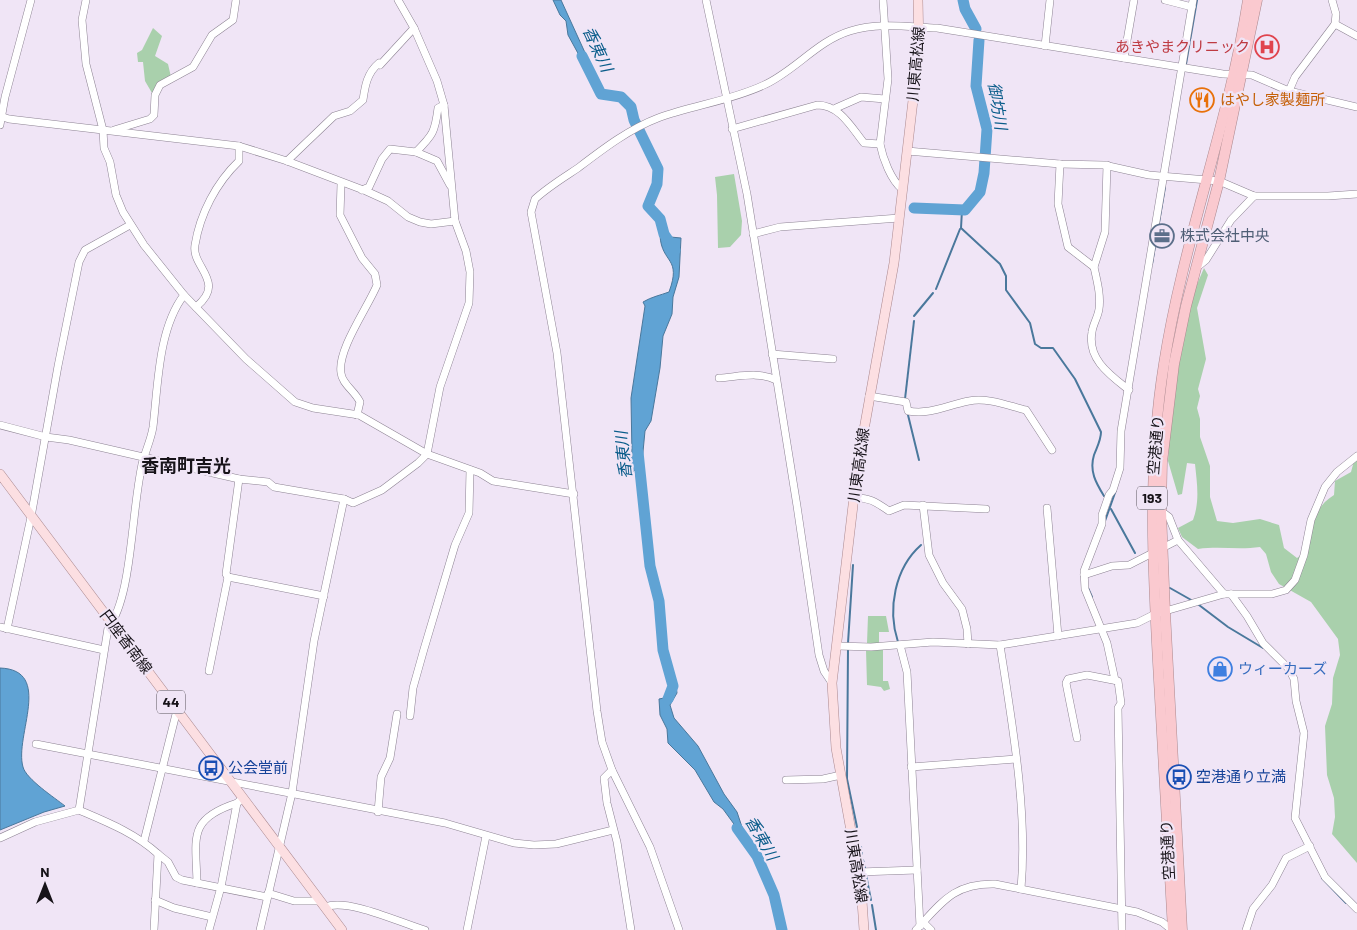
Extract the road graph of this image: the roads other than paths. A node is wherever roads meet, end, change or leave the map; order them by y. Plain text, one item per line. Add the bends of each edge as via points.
1 (31, 0) edge
2 (86, 0) edge
3 (236, 0) edge
4 (398, 0) edge
5 (706, 0) edge
6 (884, 0) edge
7 (920, 0) edge
8 (1050, 0) edge
9 (1134, 0) edge
10 (1165, 0) edge
11 (1248, 0) edge
12 (1257, 0) edge
13 (1332, 0) edge
14 (1192, 4) edge
15 (1335, 24) junction
16 (886, 26) junction
17 (920, 27) junction
18 (414, 28) junction
19 (1357, 36) edge
20 (1045, 46) junction
21 (1124, 58) junction
22 (1182, 68) junction
23 (1238, 75) junction
24 (1289, 91) junction
25 (885, 99) junction
26 (726, 100) junction
27 (444, 105) junction
28 (1357, 107) edge
29 (836, 108) junction
30 (1, 116) edge
31 (0, 125) edge
32 (732, 128) junction
33 (103, 130) junction
34 (111, 131) junction
35 (880, 144) junction
36 (238, 146) junction
37 (907, 151) junction
38 (416, 152) junction
39 (287, 161) junction
40 (1060, 164) junction
41 (1107, 165) junction
42 (1164, 176) junction
43 (1208, 180) junction
44 (1219, 181) junction
45 (341, 184) junction
46 (452, 188) junction
47 (902, 189) junction
48 (362, 190) junction
49 (1357, 194) edge
50 (1254, 196) junction
51 (899, 218) junction
52 (454, 221) junction
53 (130, 225) junction
54 (753, 234) junction
55 (1094, 267) junction
56 (1194, 270) junction
57 (184, 295) junction
58 (196, 308) junction
59 (772, 354) junction
60 (833, 359) dead end
61 (719, 378) dead end
62 (776, 380) junction
63 (1129, 390) junction
64 (869, 396) junction
65 (357, 415) junction
66 (0, 425) edge
67 (46, 437) junction
68 (1052, 450) dead end
69 (427, 454) junction
70 (1357, 456) edge
71 (144, 458) junction
72 (470, 470) junction
73 (0, 474) edge
74 (239, 479) junction
75 (574, 494) junction
76 (853, 498) junction
77 (344, 499) junction
78 (923, 505) junction
79 (1047, 508) dead end
80 (986, 509) dead end
81 (1161, 511) junction
82 (31, 517) junction
83 (1178, 540) junction
84 (1163, 547) junction
85 (1152, 551) junction
86 (1084, 575) junction
87 (228, 577) junction
88 (1227, 594) junction
89 (324, 596) junction
90 (1160, 613) junction
91 (111, 623) junction
92 (4, 628) edge
93 (1101, 630) junction
94 (1058, 636) junction
95 (968, 644) junction
96 (900, 645) junction
97 (1000, 645) junction
98 (838, 646) junction
99 (104, 650) junction
100 (209, 671) dead end
101 (1115, 680) junction
102 (832, 682) junction
103 (177, 710) junction
104 (397, 714) dead end
105 (410, 716) dead end
106 (1077, 738) dead end
107 (36, 744) dead end
108 (87, 754) junction
109 (1016, 759) junction
110 (911, 767) junction
111 (163, 768) junction
112 (612, 770) junction
113 (841, 775) junction
114 (786, 780) dead end
115 (231, 781) junction
116 (292, 793) junction
117 (240, 800) junction
118 (78, 810) junction
119 (378, 812) junction
120 (613, 830) junction
121 (486, 836) junction
122 (0, 838) edge
123 (144, 841) junction
124 (1310, 846) junction
125 (280, 848) junction
126 (158, 854) junction
127 (917, 870) junction
128 (859, 872) junction
129 (197, 883) junction
130 (222, 887) junction
131 (1021, 889) junction
132 (267, 895) junction
133 (155, 900) junction
134 (322, 904) junction
135 (1357, 909) edge
136 (1122, 910) junction
137 (212, 917) junction
138 (920, 926) edge
139 (154, 930) edge
140 (209, 930) edge
141 (260, 930) edge
142 (342, 930) edge
143 (425, 930) edge
144 (467, 930) edge
145 (631, 930) edge
146 (679, 930) edge
147 (864, 930) edge
148 (930, 930) edge
149 (1122, 930) edge
150 (1172, 930) edge
151 (1182, 930) edge
152 (1246, 930) edge

1 - 30 street
2 - 33 street via 82,20 86,64
3 - 34 street via 233,20 212,35 193,67 160,85 155,95 154,115
4 - 18 street
5 - 26 street
6 - 16 street
7 - 17 main road, 川東高松線
8 - 20 street
9 - 21 street
10 - 14 street
11 - 23 highway, 空港通り / 193
12 - 23 highway, 空港通り / 193
13 - 15 street
14 - 22 street
15 - 19 street
15 - 24 street via 1295,77
16 - 17 street
16 - 25 street via 888,79
16 - 26 street via 867,27 837,36 784,74
17 - 20 street
17 - 37 main road, 川東高松線
18 - 27 street
18 - 39 street via 368,76 363,100 350,111 334,116
20 - 21 street
21 - 22 street
22 - 23 street
22 - 42 street
23 - 24 street via 1252,75
23 - 43 highway, 空港通り / 193
23 - 44 highway, 空港通り / 193
24 - 28 street
25 - 29 street via 861,97
25 - 35 street
26 - 32 street
26 - 75 street via 659,118 613,142 534,199 530,212 557,353
27 - 38 street via 438,108 432,136
27 - 46 street
29 - 32 street via 817,104
29 - 35 street via 864,143
30 - 31 street
30 - 33 street
32 - 54 street
33 - 34 street
33 - 53 street via 104,148 116,195
34 - 36 street
35 - 47 street via 882,155
36 - 39 street
36 - 58 street via 239,161 211,198 194,246 208,282 206,296
37 - 40 street
37 - 47 main road, 川東高松線
38 - 46 street via 436,161
38 - 48 street via 390,149 368,187
39 - 45 street
40 - 41 street
40 - 55 street via 1058,204 1068,247
41 - 42 street
41 - 55 street via 1105,232
42 - 43 street
42 - 63 street
43 - 44 street
43 - 85 highway, 空港通り / 193 via 1164,363 1153,461
44 - 50 street
44 - 56 highway, 空港通り / 193
45 - 48 street
45 - 65 street via 340,215 362,258 375,274 377,285 347,344 341,367 343,380 360,402
46 - 52 street
47 - 51 main road, 川東高松線
48 - 52 street via 388,201 420,222
49 - 50 street
50 - 56 street via 1230,220 1206,260
51 - 54 street via 780,227
51 - 64 main road, 川東高松線 via 894,263
52 - 69 street via 470,272 469,303 440,387
53 - 57 street
53 - 67 street via 85,250 81,256
54 - 59 street
55 - 63 street via 1100,296 1091,342 1093,355
56 - 81 highway, 空港通り / 193 via 1170,393 1162,462
57 - 58 street
57 - 71 street via 170,319 156,389 152,429
58 - 65 street via 246,359 295,402
59 - 60 street
59 - 62 street
61 - 62 street via 759,375
62 - 102 street via 819,655
63 - 86 street via 1121,431 1120,468
64 - 68 street via 906,402 908,411 921,413 970,400 1026,410
64 - 76 main road, 川東高松線
65 - 69 street
66 - 67 street
67 - 71 street
67 - 82 street
69 - 72 street
69 - 77 street via 382,490 353,503
70 - 88 street via 1325,487 1311,520 1304,555 1291,586 1272,594
71 - 74 street
71 - 91 street via 128,563
72 - 75 street via 510,485
72 - 105 street via 469,512 455,545 424,649 413,688
73 - 82 main road, 円座香南線 / 44
74 - 77 street
74 - 87 street via 225,568
75 - 112 street via 597,711 602,742
76 - 78 street via 876,501 889,511 904,505
76 - 98 main road, 川東高松線
77 - 89 street
78 - 80 street
78 - 95 street via 929,555 943,583 962,609
79 - 94 street
81 - 83 street via 1169,517
81 - 84 highway, 空港通り / 193
82 - 91 main road, 円座香南線 / 44
82 - 92 street
83 - 84 street
83 - 88 street
84 - 85 street
84 - 90 highway, 空港通り / 193
85 - 86 street via 1129,565 1112,566
85 - 90 highway, 空港通り / 193
86 - 93 street via 1085,589
87 - 89 street
87 - 100 street
88 - 90 street
88 - 124 street via 1294,679 1304,732 1295,811 1298,825
89 - 116 street via 314,641
90 - 93 street via 1137,623
90 - 150 highway, 空港通り / 193
90 - 151 highway, 空港通り / 193
91 - 99 street
91 - 103 main road, 円座香南線 / 44
92 - 99 street
93 - 94 street
93 - 101 street
94 - 97 street
95 - 96 street via 933,642
95 - 97 street
96 - 98 street
96 - 110 street via 907,672
97 - 109 street
98 - 102 main road, 川東高松線
99 - 108 street
101 - 106 street via 1087,675 1066,682
101 - 136 street via 1119,683 1121,703 1118,708
102 - 113 main road, 川東高松線
103 - 111 street
103 - 115 main road, 円座香南線 / 44
104 - 119 street via 390,758 381,777
107 - 108 street
108 - 111 street
108 - 118 street
109 - 110 street
109 - 131 street via 1024,860
110 - 127 street
111 - 115 street
111 - 123 street
112 - 120 street via 604,778
112 - 146 street via 650,847
113 - 114 street
113 - 128 main road, 川東高松線
115 - 116 street
115 - 117 main road, 円座香南線 / 44
116 - 119 street
116 - 125 street
117 - 125 main road, 円座香南線 / 44
117 - 129 street via 216,810 199,825 196,838
117 - 130 street
118 - 122 street via 35,822
118 - 123 street
119 - 121 street via 445,823
120 - 121 street via 556,844 514,843
120 - 145 street
121 - 144 street
123 - 126 street
124 - 135 street via 1328,882
124 - 152 street via 1286,858 1272,885 1253,909
125 - 132 street
125 - 134 main road, 円座香南線 / 44
126 - 129 street via 168,862 176,877
126 - 133 street
127 - 128 street
127 - 138 street
128 - 147 main road, 川東高松線
129 - 130 street
130 - 132 street
130 - 137 street
131 - 136 street
131 - 138 street via 995,884 967,886 947,897
132 - 134 street
132 - 141 street
133 - 137 street
133 - 139 street
134 - 142 main road, 円座香南線 / 44
134 - 143 street via 364,910
136 - 149 street
136 - 150 street via 1150,917
137 - 140 street
138 - 148 street

